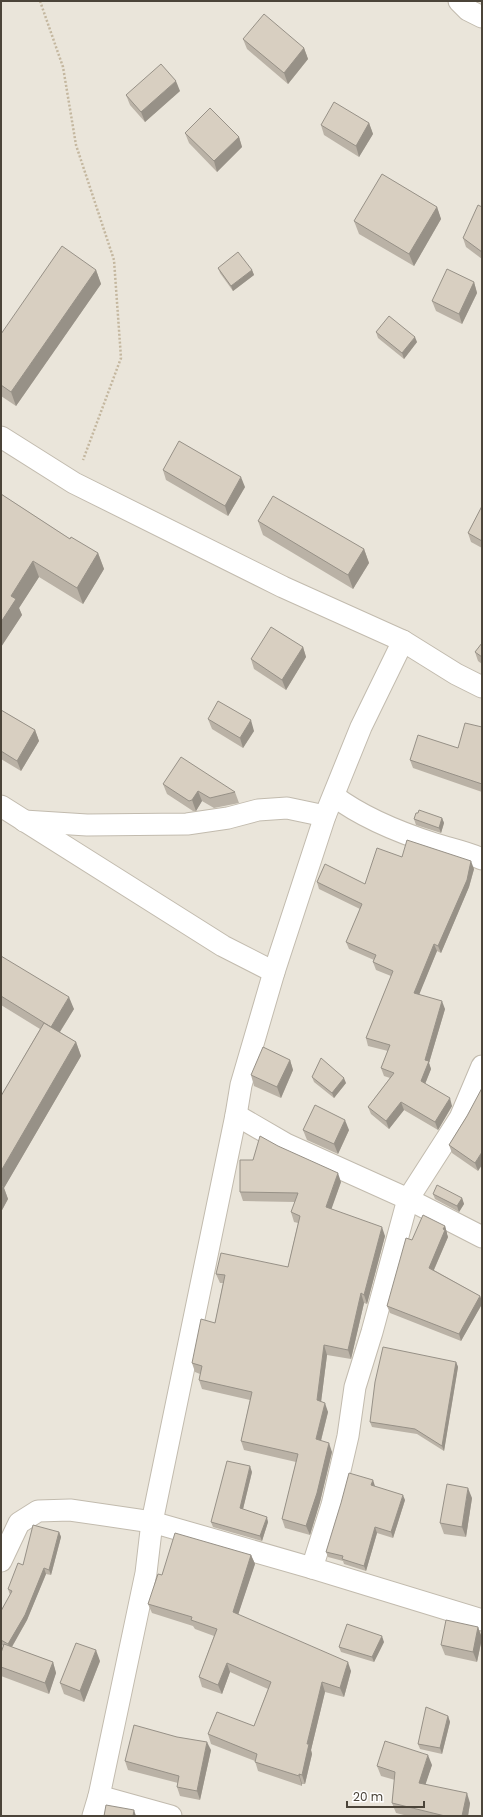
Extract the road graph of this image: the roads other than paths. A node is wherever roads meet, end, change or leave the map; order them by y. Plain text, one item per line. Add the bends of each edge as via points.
1 (459, 1) edge
2 (482, 17) edge
3 (1, 437) edge
4 (403, 641) junction
5 (482, 687) edge
6 (334, 796) junction
7 (1, 806) edge
8 (325, 816) junction
9 (23, 821) junction
10 (482, 859) edge
11 (274, 972) junction
12 (482, 1066) edge
13 (236, 1116) junction
14 (408, 1199) junction
15 (482, 1237) edge
16 (152, 1522) junction
17 (1, 1561) edge
18 (312, 1568) junction
19 (482, 1620) edge
20 (99, 1796) junction
21 (93, 1816) edge
22 (171, 1816) edge

1 - 2 street via 468,10
3 - 4 street via 74,483 282,587
4 - 5 street
4 - 6 street via 361,727
6 - 8 street
6 - 10 street via 348,807 384,824 434,844
7 - 9 street
8 - 9 street via 287,808 258,810 228,818 187,824 87,825
8 - 11 street
9 - 11 street via 223,946
11 - 13 street via 241,1085
12 - 14 street via 460,1118
13 - 14 street via 286,1144
13 - 16 street
14 - 15 street
14 - 18 street via 355,1386 348,1436 332,1505
16 - 17 street via 70,1510 38,1511 19,1523
16 - 18 street
16 - 20 street via 146,1573
18 - 19 street
20 - 21 street
20 - 22 street

